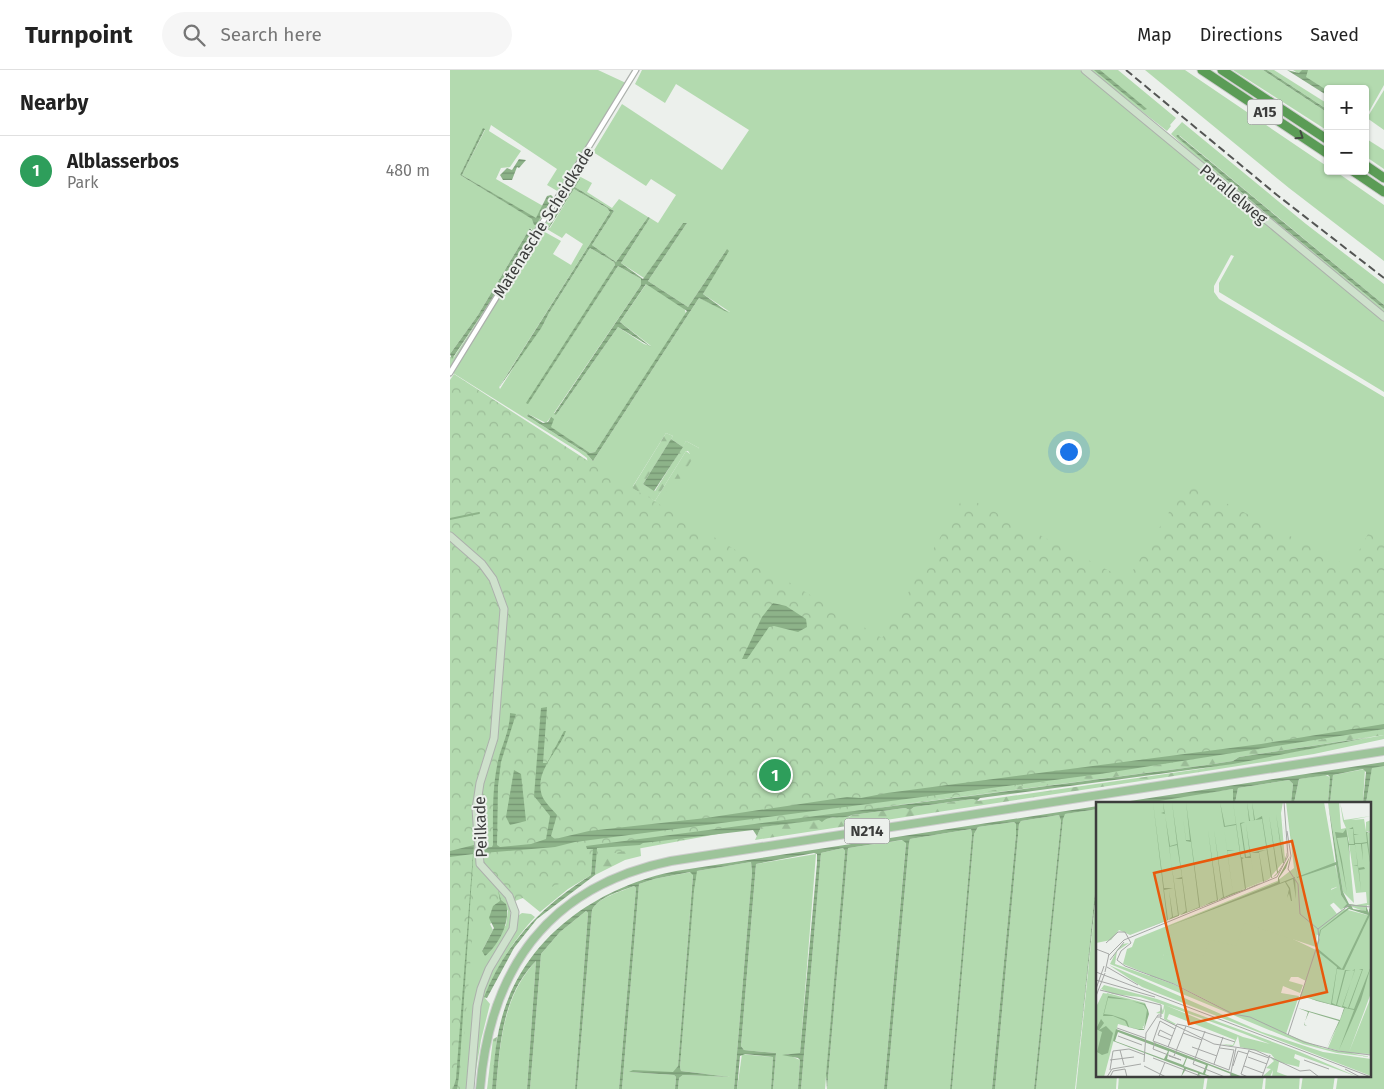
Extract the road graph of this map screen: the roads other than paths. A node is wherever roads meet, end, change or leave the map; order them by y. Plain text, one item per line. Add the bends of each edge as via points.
1 (636, 70) edge
2 (1085, 70) edge
3 (1202, 70) edge
4 (1222, 70) edge
5 (1324, 137) edge
6 (1324, 151) edge
7 (1369, 168) edge
8 (1359, 175) edge
9 (1384, 178) edge
10 (1384, 192) edge
11 (1384, 317) edge
12 (450, 373) edge
13 (450, 536) edge
14 (1383, 751) edge
15 (470, 1089) edge
16 (480, 1089) edge

1 - 12 street, Matenasche Scheidkade
2 - 11 street, Parallelweg
3 -> 6 highway, A15
4 - 5 highway, A15
7 - 9 highway
8 - 10 highway
13 - 15 street, Peilkade via 487,572 504,609 494,738 480,783 476,809 480,864 509,896 515,912 513,929 489,968 481,989
14 - 16 main road, N214 via 680,859 636,869 601,885 567,907 543,929 520,958 491,1019

